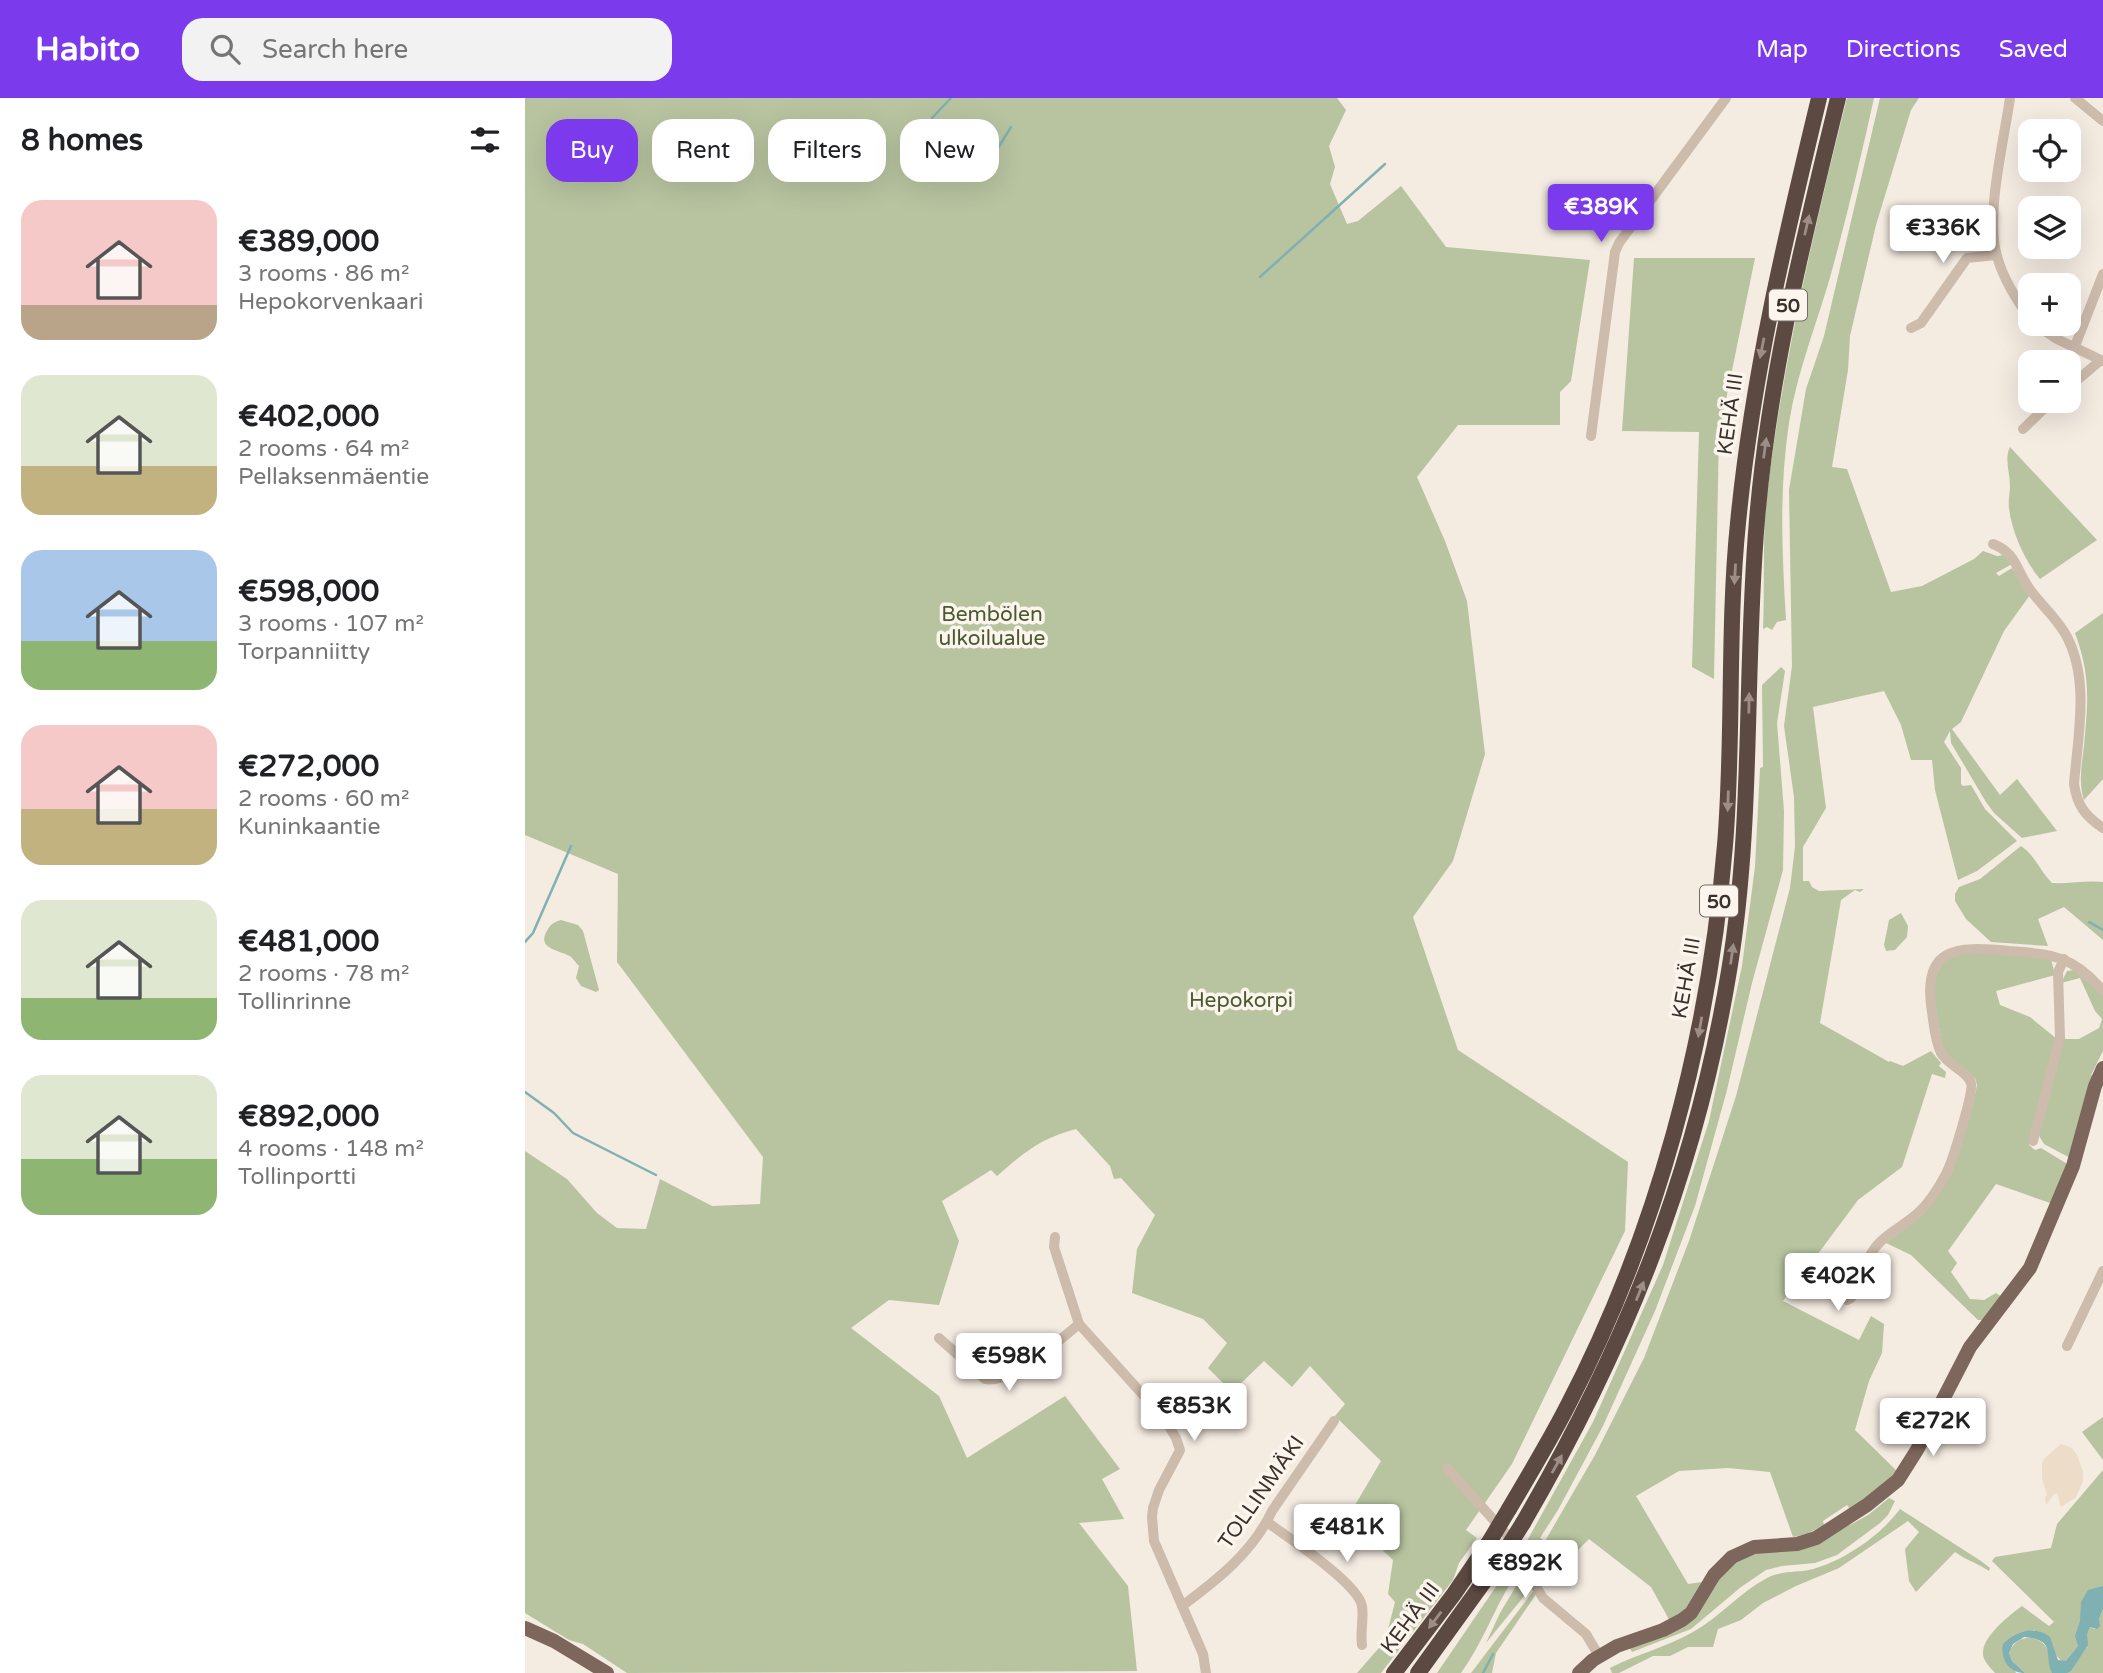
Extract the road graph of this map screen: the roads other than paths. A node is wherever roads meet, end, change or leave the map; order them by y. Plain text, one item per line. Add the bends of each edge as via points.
1 (1726, 98) edge
2 (1819, 98) edge
3 (1839, 98) edge
4 (2010, 98) edge
5 (2075, 98) edge
6 (2103, 121) edge
7 (1996, 255) junction
8 (2103, 274) edge
9 (2018, 301) edge
10 (1912, 328) dead end
11 (2054, 336) edge
12 (2075, 346) junction
13 (2102, 360) edge
14 (2081, 377) edge
15 (2040, 413) edge
16 (2023, 429) dead end
17 (1591, 436) dead end
18 (1993, 544) dead end
19 (2103, 828) edge
20 (2064, 960) junction
21 (2103, 991) edge
22 (2103, 1068) edge
23 (2033, 1141) dead end
24 (1055, 1237) dead end
25 (2103, 1271) edge
26 (1854, 1279) dead end
27 (1079, 1324) junction
28 (939, 1338) dead end
29 (2067, 1346) dead end
30 (1334, 1421) dead end
31 (1447, 1468) dead end
32 (1267, 1522) junction
33 (1182, 1606) junction
34 (525, 1628) edge
35 (1362, 1645) dead end
36 (1599, 1656) junction
37 (607, 1673) edge
38 (1206, 1673) edge
39 (1394, 1673) edge
40 (1418, 1673) edge
41 (1579, 1673) edge

1 - 17 street via 1615,252
2 -> 39 highway, KEHÄ III / 50, bridge via 1769,310 1744,466 1733,598 1725,844 1697,1042 1656,1191 1620,1290 1568,1405 1487,1544
40 -> 3 highway, KEHÄ III / 50, bridge via 1501,1559 1594,1393 1642,1285 1686,1156 1716,1040 1741,888 1755,547 1773,385
4 - 7 street via 1996,199
5 - 6 street
7 - 9 street
7 - 10 street via 1967,258 1921,323
8 - 12 street
11 - 12 street
12 - 13 street
13 - 14 street
15 - 16 street
18 - 19 street via 2013,557 2072,649 2081,681 2075,797 2088,818
20 - 21 street via 2087,972
20 - 23 street via 2058,972 2060,1038
20 - 26 street via 1965,948 1943,957 1934,967 1928,990 1940,1050 1968,1076 1972,1091 1946,1173 1920,1211 1879,1244
22 - 36 main road via 2073,1166 2030,1268 1970,1347 1898,1480 1815,1538 1754,1547 1732,1557 1682,1620
24 - 27 street via 1054,1247
25 - 29 street
27 - 28 street via 1032,1360 992,1381
27 - 33 street via 1164,1418 1176,1438 1180,1450 1151,1517 1154,1541
30 - 32 street, TOLLINMÄKI
31 - 36 street via 1526,1556 1543,1598 1586,1634
32 - 33 street, TOLLINMÄKI via 1231,1568
32 - 35 street via 1356,1593 1362,1605
33 - 38 street via 1203,1654
34 - 37 main road
36 - 41 main road

